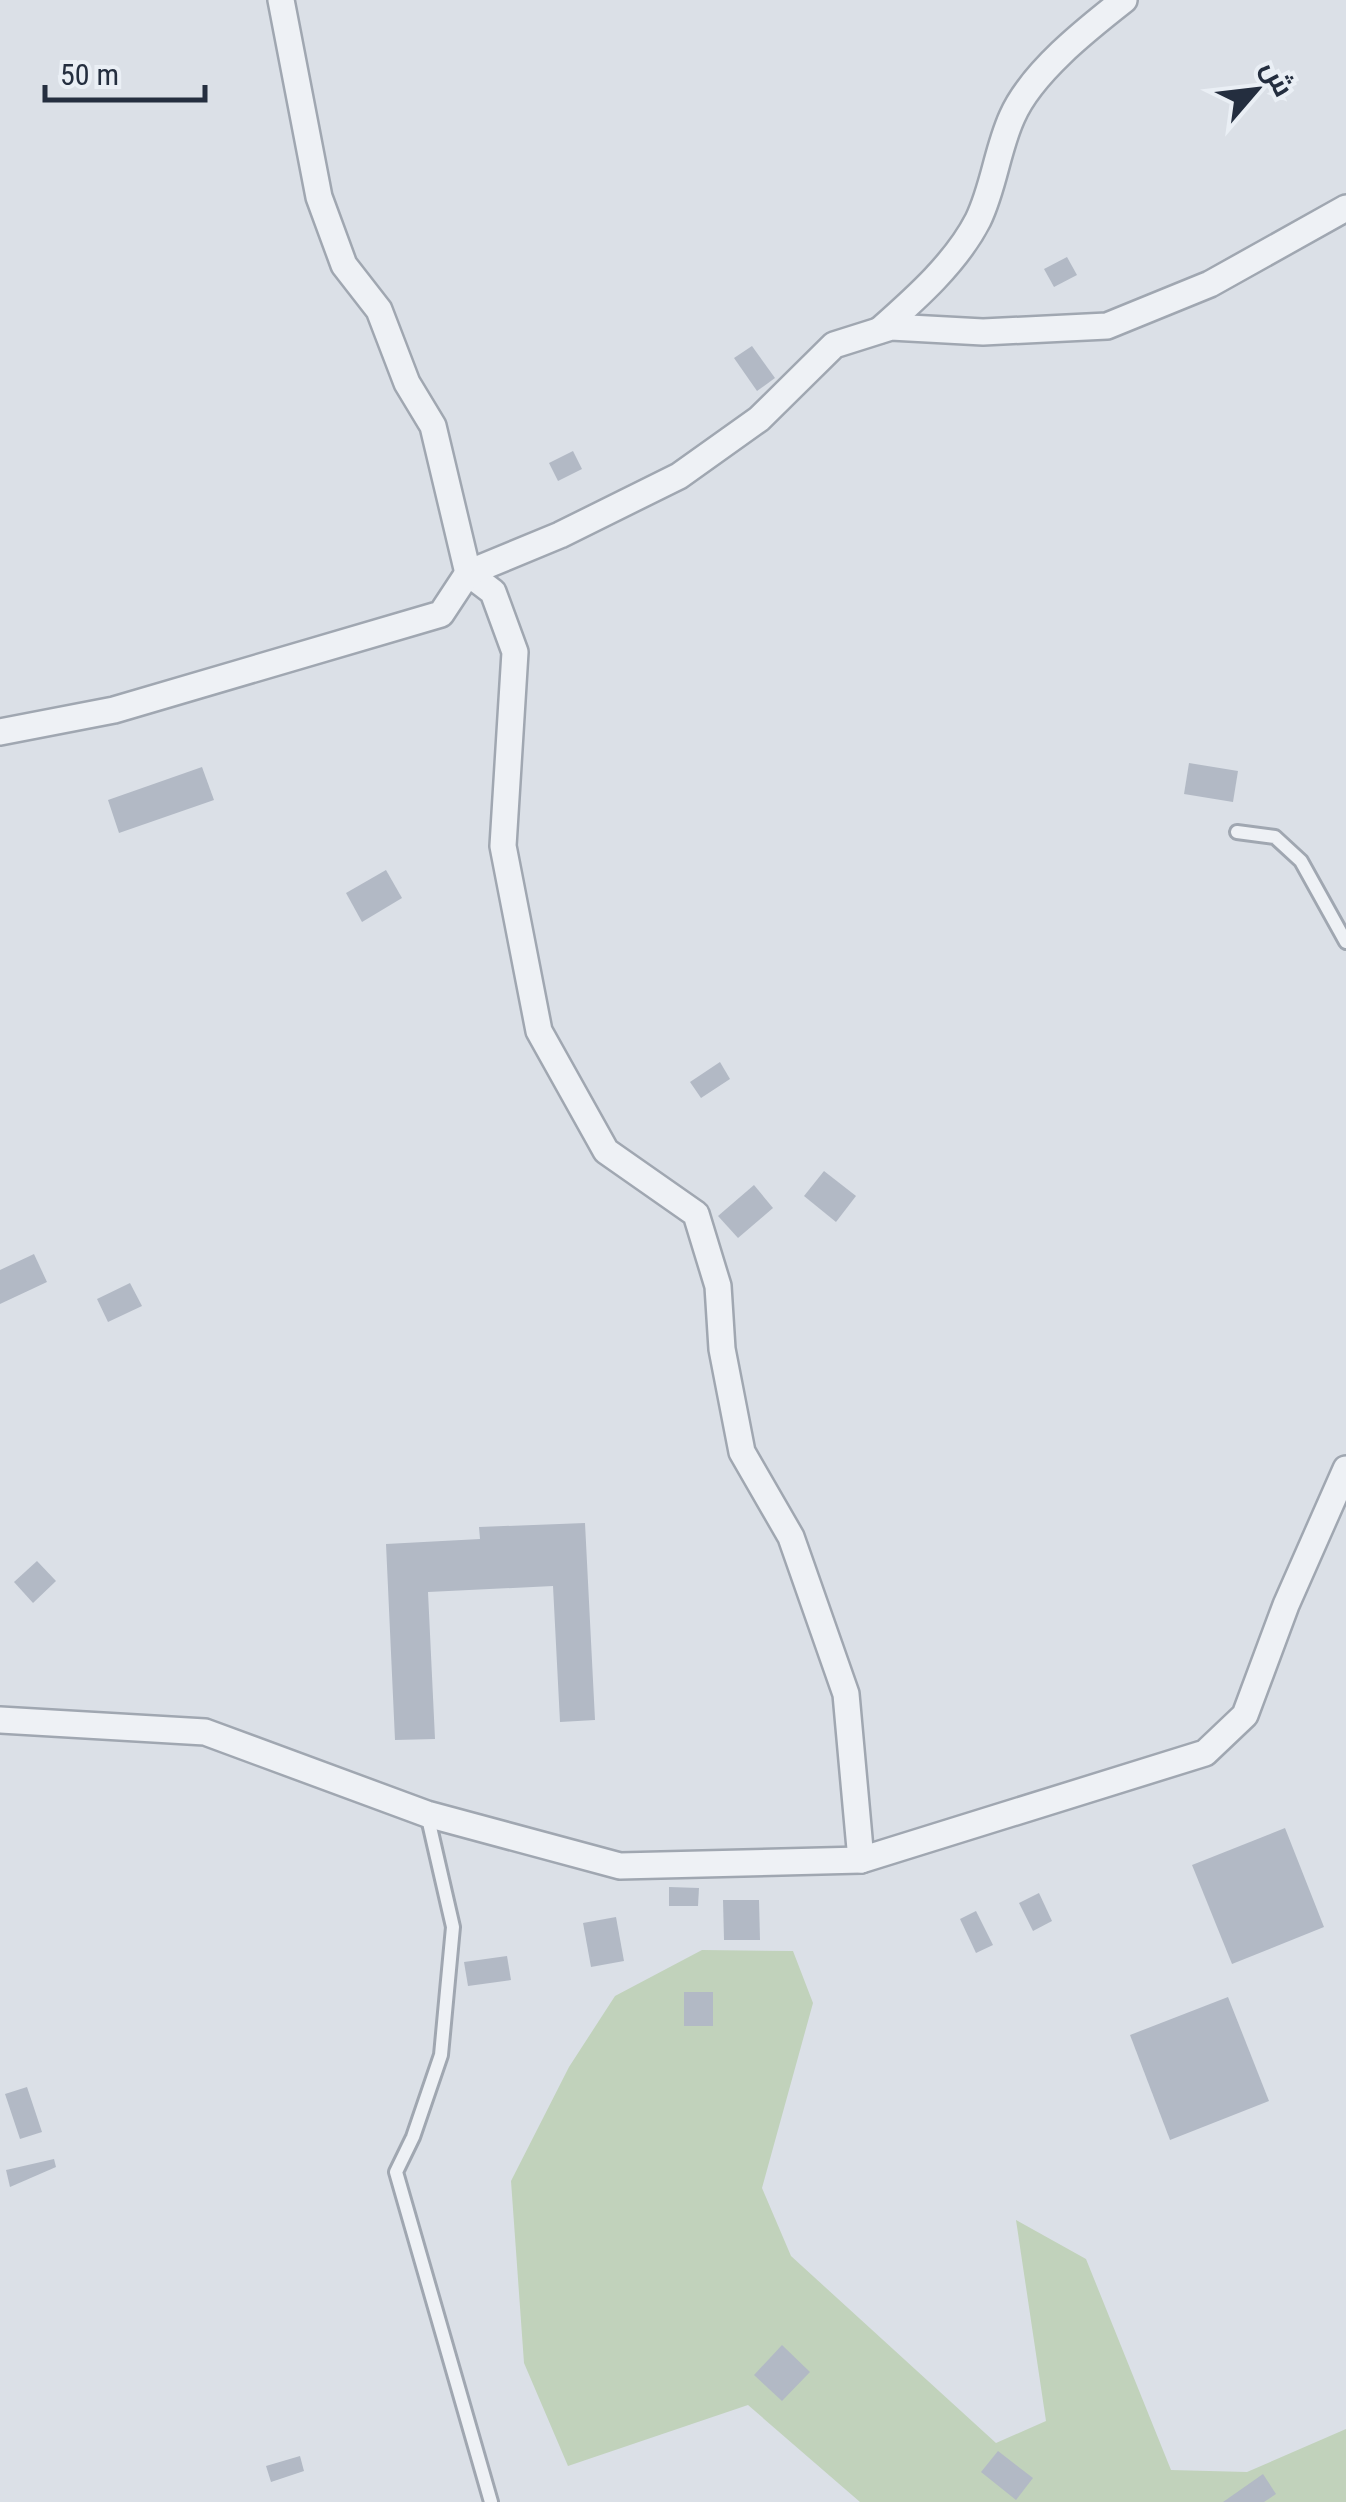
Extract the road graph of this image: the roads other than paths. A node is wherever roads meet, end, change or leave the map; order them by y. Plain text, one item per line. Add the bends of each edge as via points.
1 (281, 0) edge
2 (1124, 0) edge
3 (1346, 208) edge
4 (879, 331) junction
5 (468, 573) junction
6 (0, 732) edge
7 (1237, 832) dead end
8 (1346, 942) edge
9 (1343, 1479) edge
10 (0, 1720) edge
11 (427, 1814) junction
12 (862, 1860) junction
13 (491, 2502) edge

1 - 5 street via 319,197 344,265 379,310 407,382 434,426
2 - 4 street via 1030,88 1012,117 977,222 916,298
3 - 4 street via 1210,284 1107,326
4 - 5 street via 834,344 759,419 679,476
5 - 6 street via 441,614 114,710
5 - 12 street via 493,592 515,652 503,846 540,1031 606,1151 696,1214 718,1286 742,1452 791,1537 846,1694
7 - 8 lane via 1276,837 1301,861
9 - 12 street via 1245,1715 1205,1752
10 - 11 street via 205,1732
11 - 12 street via 620,1866
11 - 13 lane via 454,1927 441,2055 396,2172

